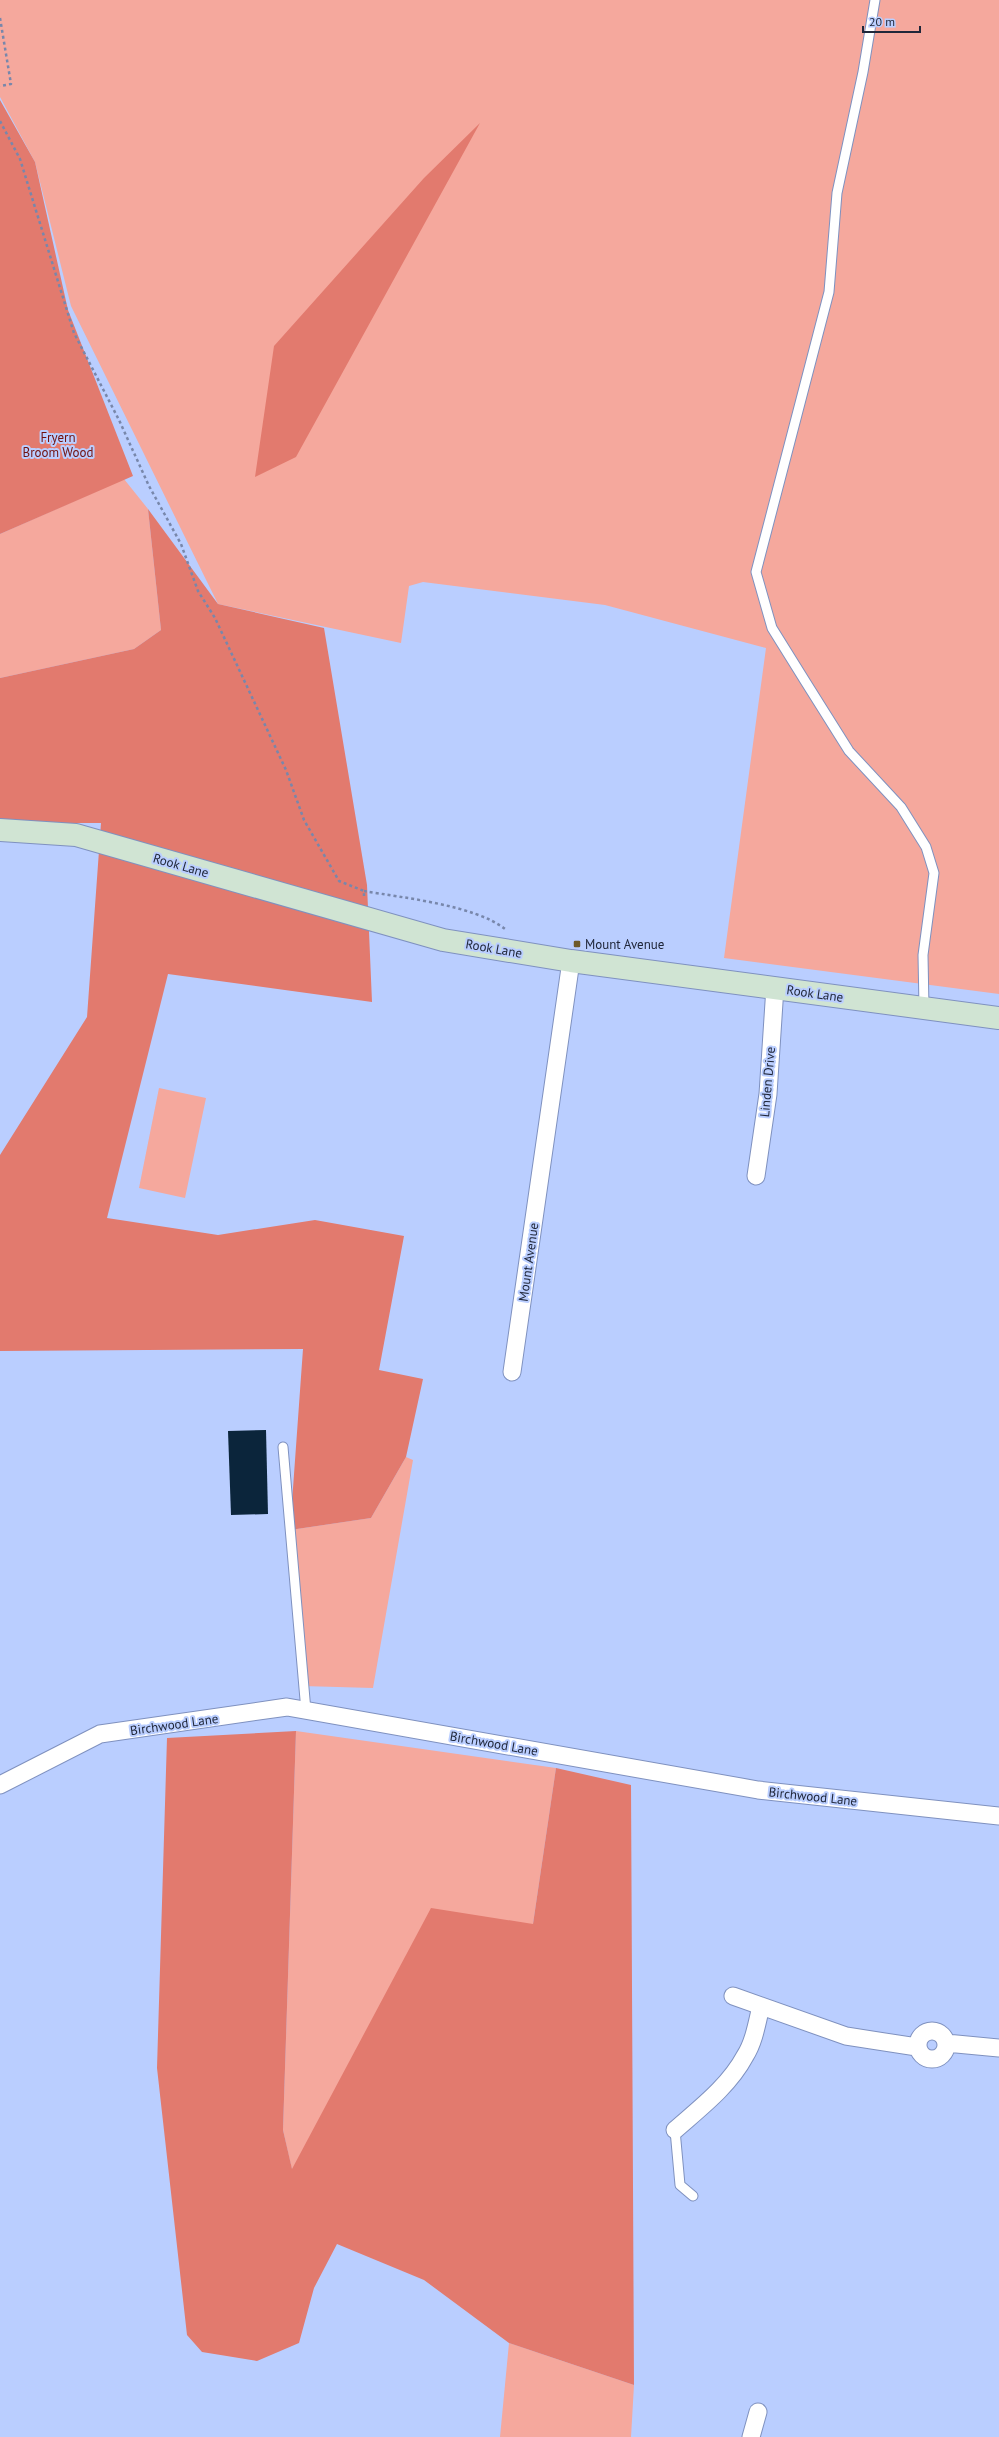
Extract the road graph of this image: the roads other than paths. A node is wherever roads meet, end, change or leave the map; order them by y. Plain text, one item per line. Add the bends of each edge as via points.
1 (875, 0) edge
2 (0, 830) edge
3 (571, 961) junction
4 (775, 987) junction
5 (924, 1008) junction
6 (999, 1018) edge
7 (756, 1176) dead end
8 (512, 1372) dead end
9 (283, 1447) dead end
10 (306, 1711) junction
11 (0, 1785) edge
12 (999, 1816) edge
13 (733, 1996) dead end
14 (761, 2006) junction
15 (999, 2048) edge
16 (675, 2130) joint
17 (693, 2196) dead end
18 (758, 2412) dead end
19 (751, 2437) edge

1 - 5 lane via 863,72 837,193 829,292 756,572 772,628 805,682 849,751 901,807 926,847 934,873 923,955
2 - 3 main road, Rook Lane via 76,835 443,940
3 - 4 main road, Rook Lane
3 - 8 street, Mount Avenue
4 - 5 main road, Rook Lane
4 - 7 street, Linden Drive via 768,1094
5 - 6 main road, Rook Lane
9 - 10 lane
10 - 11 street, Birchwood Lane via 287,1707 100,1734
10 - 12 street, Birchwood Lane via 758,1790
13 - 14 street
14 - 15 street via 846,2036 917,2046 920,2036 932,2030 943,2036 946,2043
14 - 16 street via 746,2056 711,2098
16 - 17 lane via 680,2184
18 - 19 street

